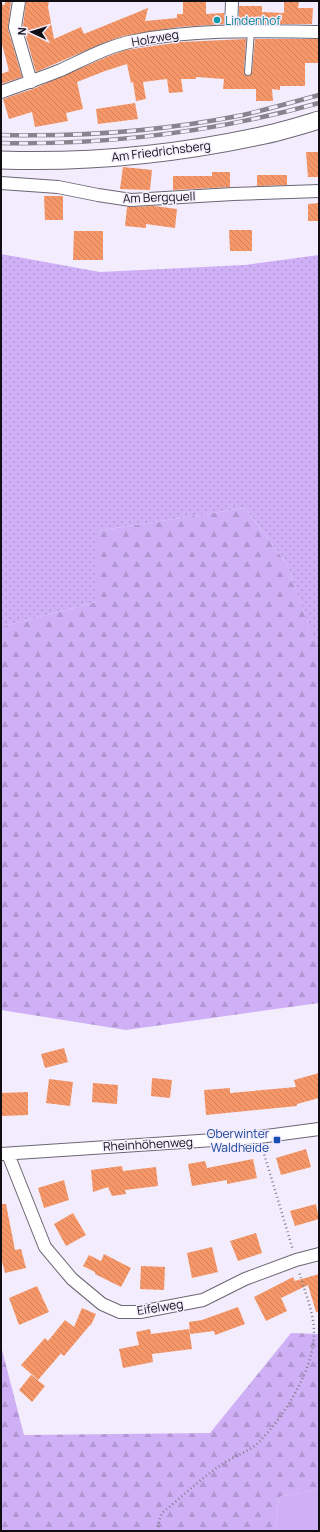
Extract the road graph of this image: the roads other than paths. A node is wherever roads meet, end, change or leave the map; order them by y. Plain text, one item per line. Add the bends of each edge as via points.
1 (19, 1) edge
2 (232, 1) edge
3 (231, 31) junction
4 (251, 31) junction
5 (319, 32) edge
6 (248, 72) dead end
7 (31, 82) junction
8 (1, 92) edge
9 (319, 120) edge
10 (1, 160) edge
11 (1, 183) edge
12 (319, 192) edge
13 (319, 1129) edge
14 (4, 1154) edge
15 (319, 1254) edge

1 - 7 street via 15,27
2 - 3 street
3 - 4 street, Holzweg
3 - 7 street, Holzweg via 184,33 133,41 96,53
4 - 5 street, Holzweg
4 - 6 lane
7 - 8 street, Holzweg
9 - 10 street, Am Friedrichsberg via 261,136 163,152 97,158
11 - 12 street, Am Bergquell via 58,187 131,200
13 - 14 street, Rheinhöhenweg via 259,1137
14 - 15 street, Eifelweg via 45,1247 72,1279 102,1304 120,1312 140,1312 203,1300 245,1279

